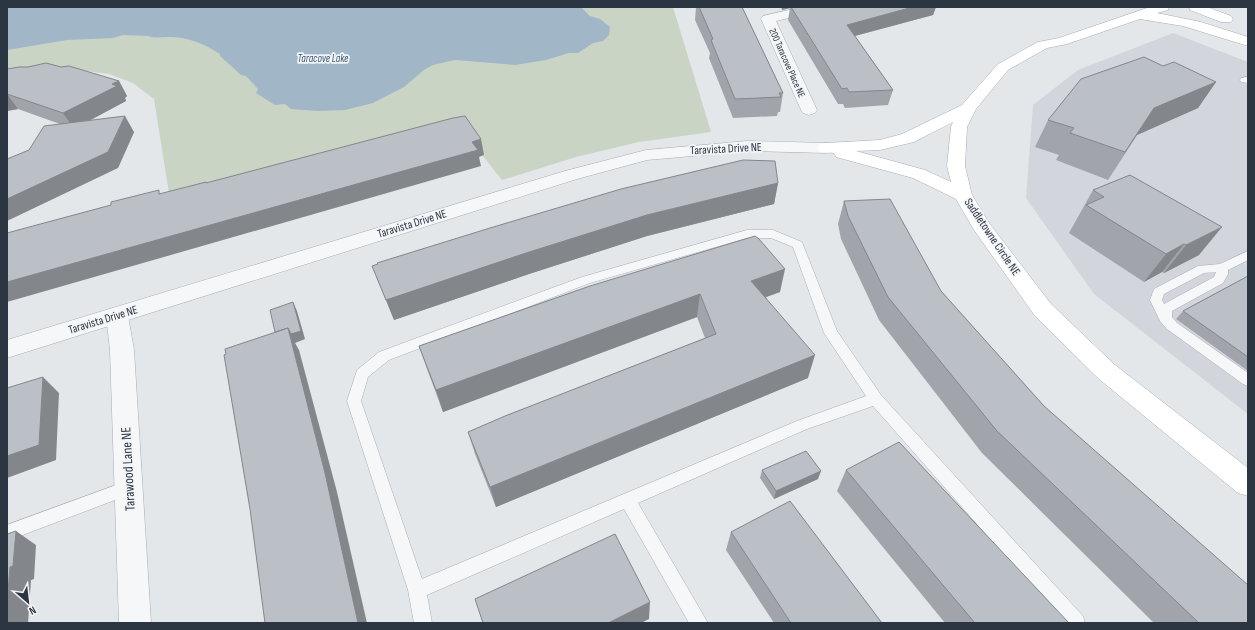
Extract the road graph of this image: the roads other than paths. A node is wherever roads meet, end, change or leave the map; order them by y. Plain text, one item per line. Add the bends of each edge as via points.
1 (818, 7) edge
2 (1163, 7) edge
3 (1196, 7) edge
4 (1108, 13) dead end
5 (1135, 16) junction
6 (1241, 24) dead end
7 (1248, 42) edge
8 (1043, 45) junction
9 (968, 108) junction
10 (809, 110) dead end
11 (826, 148) junction
12 (963, 195) junction
13 (1248, 255) edge
14 (1222, 268) junction
15 (117, 316) junction
16 (1165, 318) junction
17 (7, 349) edge
18 (1248, 380) edge
19 (876, 399) junction
20 (1248, 484) edge
21 (130, 487) junction
22 (628, 500) junction
23 (7, 533) edge
24 (418, 590) junction
25 (135, 623) edge
26 (423, 623) edge
27 (699, 623) edge
28 (1076, 623) edge

1 - 10 street, 200 Taracove Place NE via 768,19
2 - 5 main road
3 - 6 main road
4 - 8 main road via 1053,36
5 - 7 main road, Saddletowne Circle NE via 1193,23
5 - 8 main road, Saddletowne Circle NE
8 - 9 main road, Saddletowne Circle NE via 1003,67
9 - 11 main road via 908,138 880,145
9 - 12 main road, Saddletowne Circle NE via 959,127 956,166
11 - 12 main road via 919,174
11 - 15 street, Taravista Drive NE via 748,146 646,155 571,175
12 - 20 main road, Saddletowne Circle NE via 981,226 1044,310 1107,372
13 - 14 lane
14 - 16 lane via 1219,280 1166,309
14 - 16 lane via 1202,269 1158,292 1156,300
15 - 17 street, Taravista Drive NE
15 - 21 street, Tarawood Lane NE via 122,350
16 - 18 lane via 1172,326
19 - 22 lane via 802,425
19 - 24 lane via 831,333 798,245 773,234 747,234 586,280 384,356 362,374 354,401
19 - 28 lane
21 - 23 lane
21 - 25 street, Tarawood Lane NE
22 - 24 lane
22 - 27 lane
24 - 26 lane

